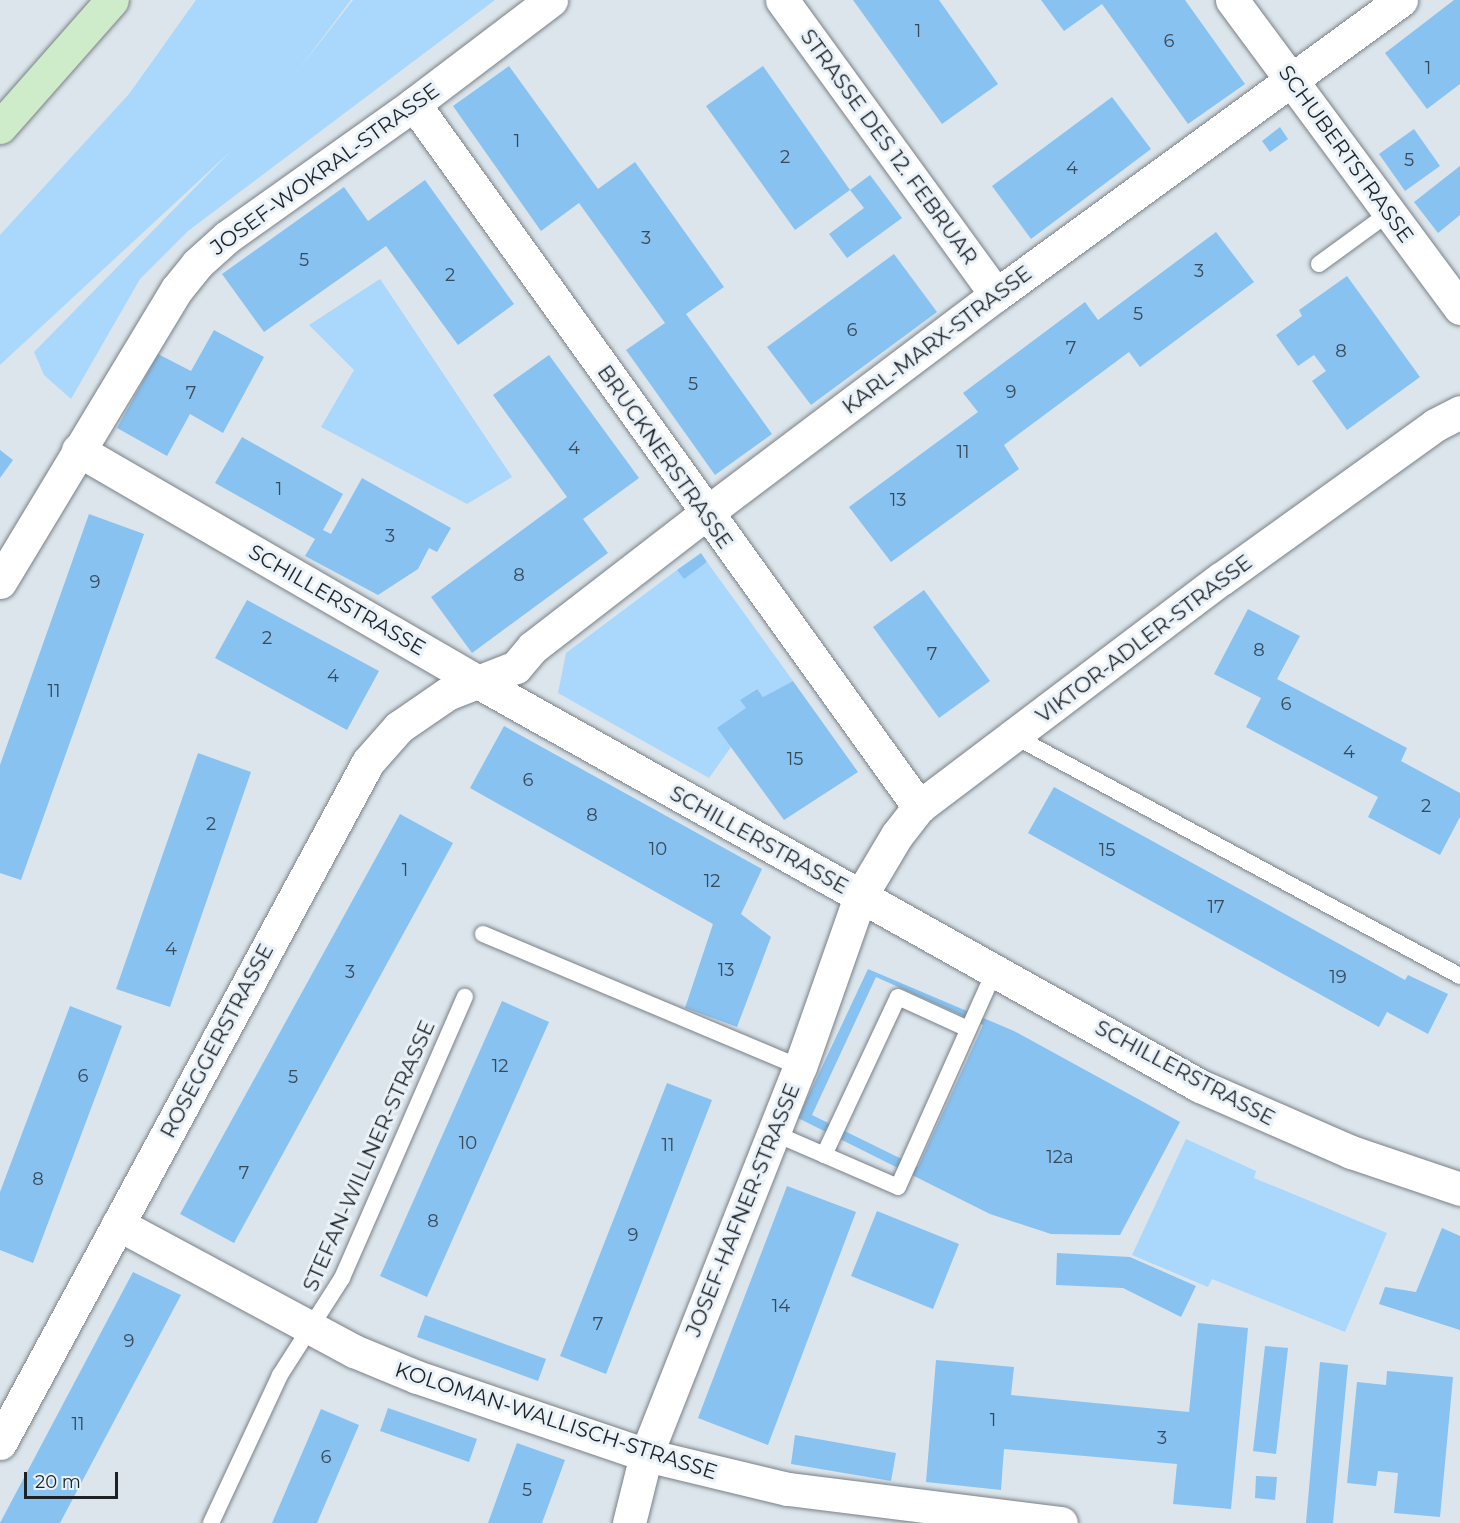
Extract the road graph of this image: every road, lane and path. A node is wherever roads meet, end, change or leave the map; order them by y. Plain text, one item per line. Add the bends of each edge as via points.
1 (551, 0) edge
2 (782, 0) edge
3 (1232, 0) edge
4 (1401, 0) edge
5 (109, 2) edge
6 (1293, 82) junction
7 (414, 104) junction
8 (0, 127) edge
9 (1389, 213) junction
10 (1319, 264) dead end
11 (996, 295) junction
12 (1460, 308) edge
13 (1460, 412) edge
14 (78, 450) junction
15 (705, 514) junction
16 (0, 582) edge
17 (478, 682) junction
18 (1016, 737) junction
19 (920, 807) junction
20 (861, 897) junction
21 (483, 934) dead end
22 (995, 970) junction
23 (1460, 976) edge
24 (465, 997) dead end
25 (968, 1029) junction
26 (800, 1067) junction
27 (774, 1133) junction
28 (824, 1155) junction
29 (1460, 1189) edge
30 (118, 1224) junction
31 (309, 1330) junction
32 (0, 1443) edge
33 (646, 1455) junction
34 (1024, 1522) edge
35 (211, 1523) edge
36 (629, 1523) edge
37 (1061, 1523) edge

1 - 7 street, JOSEF-WOKRAL-STRASSE
2 - 11 street, STRASSE DES 12. FEBRUAR
3 - 6 street, SCHUBERTSTRASSE
4 - 6 street, KARL-MARX-STRASSE
5 - 8 main road
6 - 9 street, SCHUBERTSTRASSE
6 - 11 street, KARL-MARX-STRASSE
7 - 14 street, JOSEF-WOKRAL-STRASSE via 226,237 197,264 177,289
7 - 15 street, BRUCKNERSTRASSE
9 - 10 lane
9 - 12 street, SCHUBERTSTRASSE
11 - 15 street, KARL-MARX-STRASSE
13 - 18 street, VIKTOR-ADLER-STRASSE via 1435,425 1221,579
14 - 16 street, JOSEF-WOKRAL-STRASSE
14 - 17 street, SCHILLERSTRASSE
15 - 17 street, KARL-MARX-STRASSE via 533,647 516,667
15 - 19 street, BRUCKNERSTRASSE
17 - 20 street, SCHILLERSTRASSE
17 - 30 street, ROSEGGERSTRASSE via 423,707 368,762
18 - 19 street, VIKTOR-ADLER-STRASSE
18 - 23 lane
19 - 20 street, VIKTOR-ADLER-STRASSE via 879,861
20 - 22 street, SCHILLERSTRASSE
20 - 26 street, JOSEF-HAFNER-STRASSE
21 - 26 lane
22 - 25 lane
22 - 29 street, SCHILLERSTRASSE via 1211,1091 1341,1148
24 - 31 lane, STEFAN-WILLNER-STRASSE via 342,1278
25 - 28 lane via 898,997
25 - 28 lane via 898,1187
26 - 27 street, JOSEF-HAFNER-STRASSE
27 - 28 lane
27 - 33 street, JOSEF-HAFNER-STRASSE
30 - 31 street, KOLOMAN-WALLISCH-STRASSE
30 - 32 street, ROSEGGERSTRASSE
31 - 33 street, KOLOMAN-WALLISCH-STRASSE via 417,1377
31 - 35 lane, STEFAN-WILLNER-STRASSE via 280,1375
33 - 34 street, KOLOMAN-WALLISCH-STRASSE via 788,1489
33 - 36 street, JOSEF-HAFNER-STRASSE
34 - 37 street, KOLOMAN-WALLISCH-STRASSE

